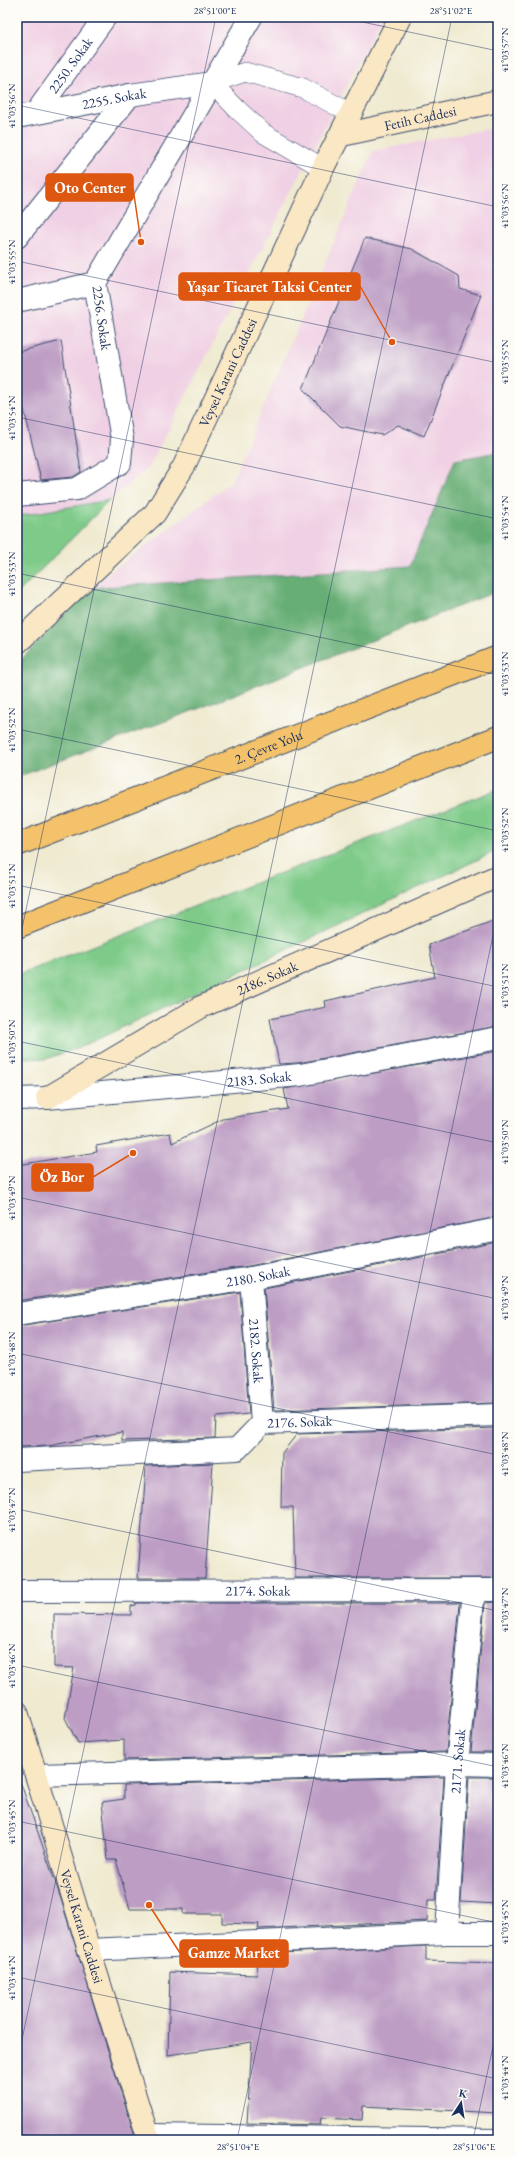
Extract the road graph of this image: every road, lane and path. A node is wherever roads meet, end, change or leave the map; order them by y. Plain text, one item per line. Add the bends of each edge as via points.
1 (105, 17) edge
2 (251, 17) edge
3 (400, 17) edge
4 (212, 84) junction
5 (130, 95) junction
6 (498, 101) edge
7 (352, 114) junction
8 (27, 115) edge
9 (342, 135) junction
10 (324, 168) junction
11 (17, 237) edge
12 (95, 283) junction
13 (17, 301) edge
14 (17, 494) edge
15 (17, 643) edge
16 (498, 657) edge
17 (498, 737) edge
18 (17, 845) edge
19 (498, 876) edge
20 (17, 927) edge
21 (498, 1038) edge
22 (47, 1098) junction
23 (17, 1099) edge
24 (498, 1229) edge
25 (251, 1278) junction
26 (17, 1314) edge
27 (498, 1415) edge
28 (262, 1423) junction
29 (17, 1460) edge
30 (474, 1590) junction
31 (498, 1590) edge
32 (17, 1591) edge
33 (17, 1712) edge
34 (457, 1764) junction
35 (498, 1765) edge
36 (36, 1775) junction
37 (447, 1933) junction
38 (498, 1933) edge
39 (89, 1950) junction
40 (149, 2137) edge
41 (498, 2140) edge

1 - 8 street, 2250. Sokak
2 - 4 street, 2256. Sokak
3 - 7 main road, Veysel Karani Caddesi
4 - 5 street, 2255. Sokak
4 - 7 lane via 245,72 303,88
4 - 10 lane via 263,133
4 - 12 street, 2256. Sokak
5 - 8 street, 2255. Sokak
5 - 11 street
6 - 9 main road, Fetih Caddesi
7 - 9 main road, Veysel Karani Caddesi
9 - 10 main road, Veysel Karani Caddesi
10 - 15 main road, Veysel Karani Caddesi via 184,466 155,513
12 - 13 street
12 - 14 street, 2256. Sokak via 122,439 120,463 77,490
16 - 18 highway, 2. Çevre Yolu
17 - 20 highway
19 - 22 main road, 2186. Sokak via 200,1007
21 - 22 street, 2183. Sokak via 300,1074
22 - 23 street, 2183. Sokak
24 - 25 street, 2180. Sokak
25 - 26 street, 2180. Sokak
25 - 28 street, 2182. Sokak
27 - 28 street, 2176. Sokak
28 - 29 street, 2176. Sokak via 237,1449
30 - 31 street, 2174. Sokak
30 - 32 street, 2174. Sokak
30 - 34 street, 2171. Sokak
33 - 36 main road, Veysel Karani Caddesi
34 - 35 street
34 - 36 street
34 - 37 street, 2171. Sokak
36 - 39 main road, Veysel Karani Caddesi
37 - 38 street
37 - 39 street
39 - 40 main road, Veysel Karani Caddesi
40 - 41 street

